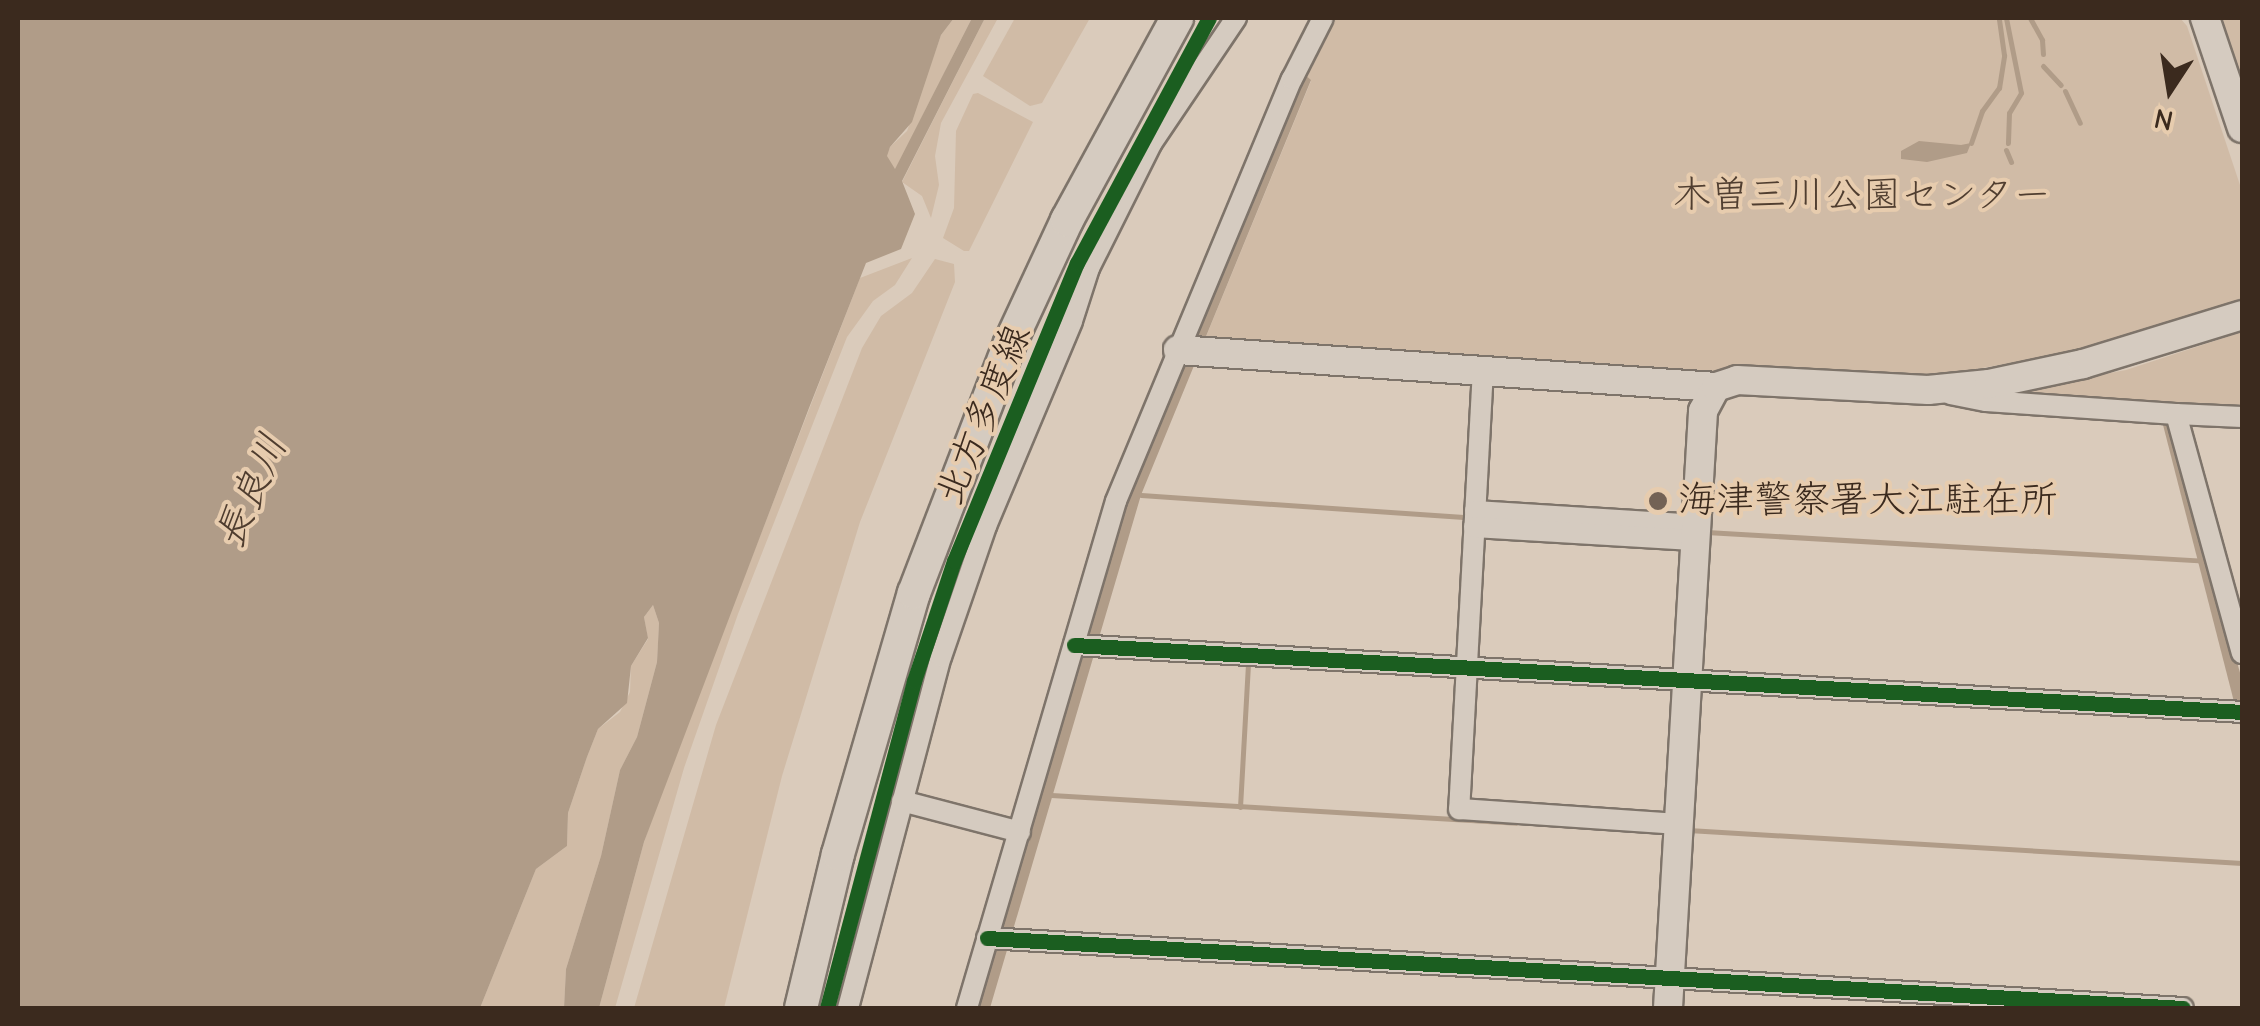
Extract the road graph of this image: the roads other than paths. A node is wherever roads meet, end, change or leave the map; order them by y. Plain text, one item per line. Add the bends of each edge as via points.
1 (1177, 18) edge
2 (1236, 18) edge
3 (1323, 18) edge
4 (2205, 18) edge
5 (2242, 128) edge
6 (2242, 315) edge
7 (1189, 351) junction
8 (1482, 369) junction
9 (1716, 386) junction
10 (1928, 390) junction
11 (2176, 414) junction
12 (2242, 417) edge
13 (1474, 519) junction
14 (1694, 533) junction
15 (1076, 645) junction
16 (2242, 654) edge
17 (1466, 668) junction
18 (1685, 681) junction
19 (2240, 712) edge
20 (902, 801) junction
21 (1679, 824) junction
22 (1020, 832) junction
23 (998, 938) junction
24 (1670, 978) junction
25 (801, 1008) edge
26 (848, 1008) edge
27 (967, 1008) edge
28 (1668, 1008) edge
29 (2183, 1008) edge

1 - 25 main road, 北方多度線 via 1067,220 1010,344 919,579 838,854
2 - 20 street via 1151,144 1089,268 986,526 941,656
3 - 7 street via 1292,78
4 - 5 main road
6 - 10 main road via 2083,364
7 - 8 main road
7 - 15 street via 1116,501
8 - 9 main road
8 - 13 street
9 - 10 main road via 1736,380
9 - 14 main road via 1703,410
10 - 11 street via 1986,401
11 - 12 street
11 - 16 street
13 - 14 street
13 - 17 street
14 - 18 main road
15 - 17 street
15 - 22 street
17 - 18 street
17 - 21 street via 1459,808
18 - 19 street
18 - 21 main road
20 - 22 street
20 - 26 street
21 - 24 main road
22 - 23 street
23 - 24 street
23 - 27 street
24 - 28 main road
24 - 29 street

